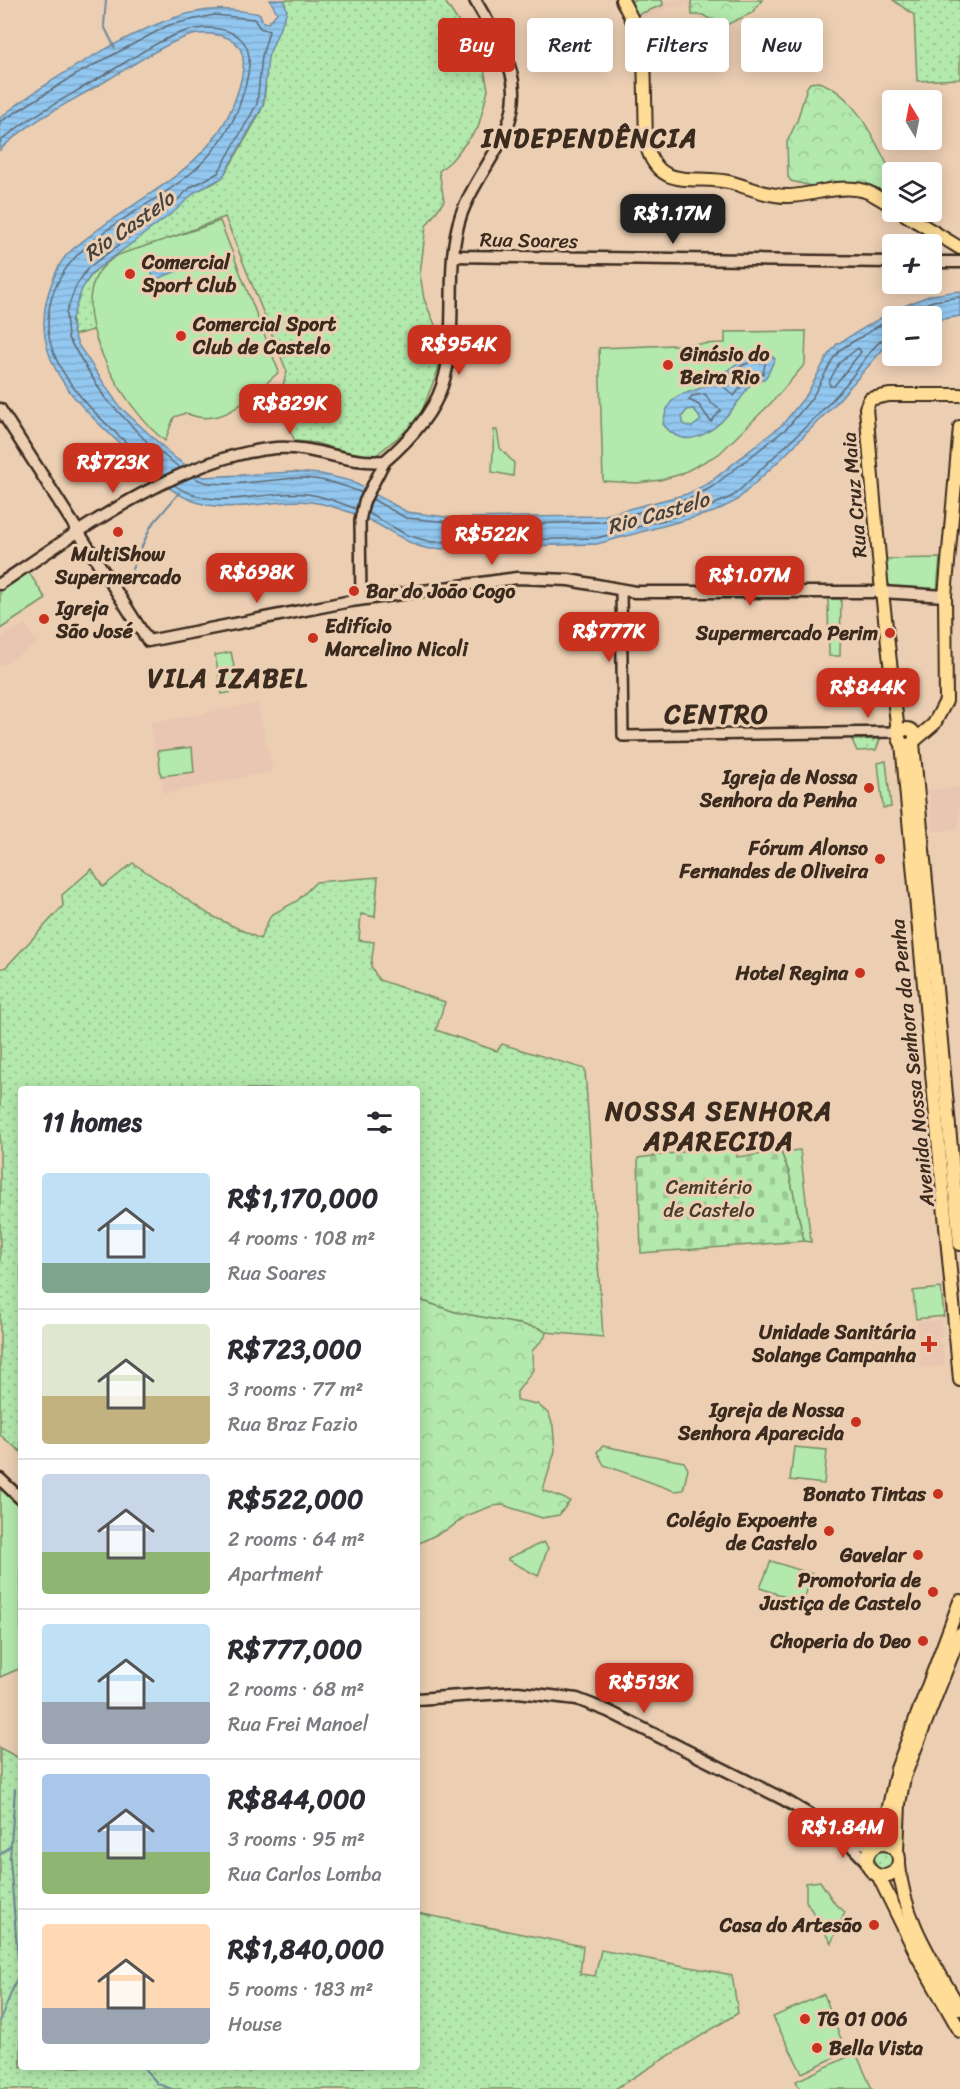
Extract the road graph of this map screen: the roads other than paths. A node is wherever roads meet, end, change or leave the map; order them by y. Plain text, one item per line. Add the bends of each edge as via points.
1 (474, 0) edge
2 (622, 0) edge
3 (882, 200) edge
4 (917, 222) edge
5 (960, 248) edge
6 (453, 256) junction
7 (882, 262) edge
8 (942, 262) edge
9 (960, 262) edge
10 (960, 395) edge
11 (0, 409) edge
12 (960, 427) edge
13 (385, 461) junction
14 (79, 533) junction
15 (0, 584) edge
16 (621, 590) junction
17 (882, 592) junction
18 (945, 596) junction
19 (361, 599) junction
20 (907, 740) junction
21 (914, 812) junction
22 (960, 1244) edge
23 (960, 1380) edge
24 (0, 1479) edge
25 (18, 1496) edge
26 (960, 1601) edge
27 (960, 1634) edge
28 (420, 1699) edge
29 (902, 1770) junction
30 (843, 1836) junction
31 (877, 1845) junction
32 (897, 1851) junction
33 (866, 1861) junction
34 (899, 1865) junction
35 (879, 1877) junction
36 (960, 2009) edge
37 (960, 2031) edge

1 - 6 main road via 508,64 513,102 498,147 461,215
2 - 3 main road via 642,39 646,143 651,158 663,173 731,182 784,196 854,189
4 - 5 main road
6 - 7 main road, Rua Soares
6 - 13 main road via 442,386 420,423
8 - 9 main road
10 - 17 main road, Rua Cruz Maia via 889,394 868,402
11 - 14 main road
12 - 18 main road
13 - 14 main road via 367,463 280,448 249,452 135,497
13 - 19 street via 371,485 360,521
14 - 15 main road
14 - 19 main road via 148,641
16 - 17 main road
16 - 19 main road via 569,580 517,578
16 - 20 street via 622,736
17 - 18 main road
17 - 20 main road, Rua Cruz Maia
18 - 20 main road via 946,701 934,724
20 - 21 main road, Avenida Nossa Senhora da Penha
21 - 22 main road, Avenida Nossa Senhora da Penha
21 - 23 main road, Avenida Nossa Senhora da Penha
24 - 25 main road
26 - 29 main road
27 - 29 main road
28 - 30 main road via 518,1692 577,1699 783,1798
29 - 31 main road
29 - 32 main road
30 - 31 main road via 862,1845
30 - 33 main road
31 - 32 main road via 889,1845
31 - 33 main road
32 - 34 main road
33 - 35 main road via 868,1870
34 - 35 main road via 892,1874
34 - 36 main road via 902,1892 912,1921
35 - 37 main road

